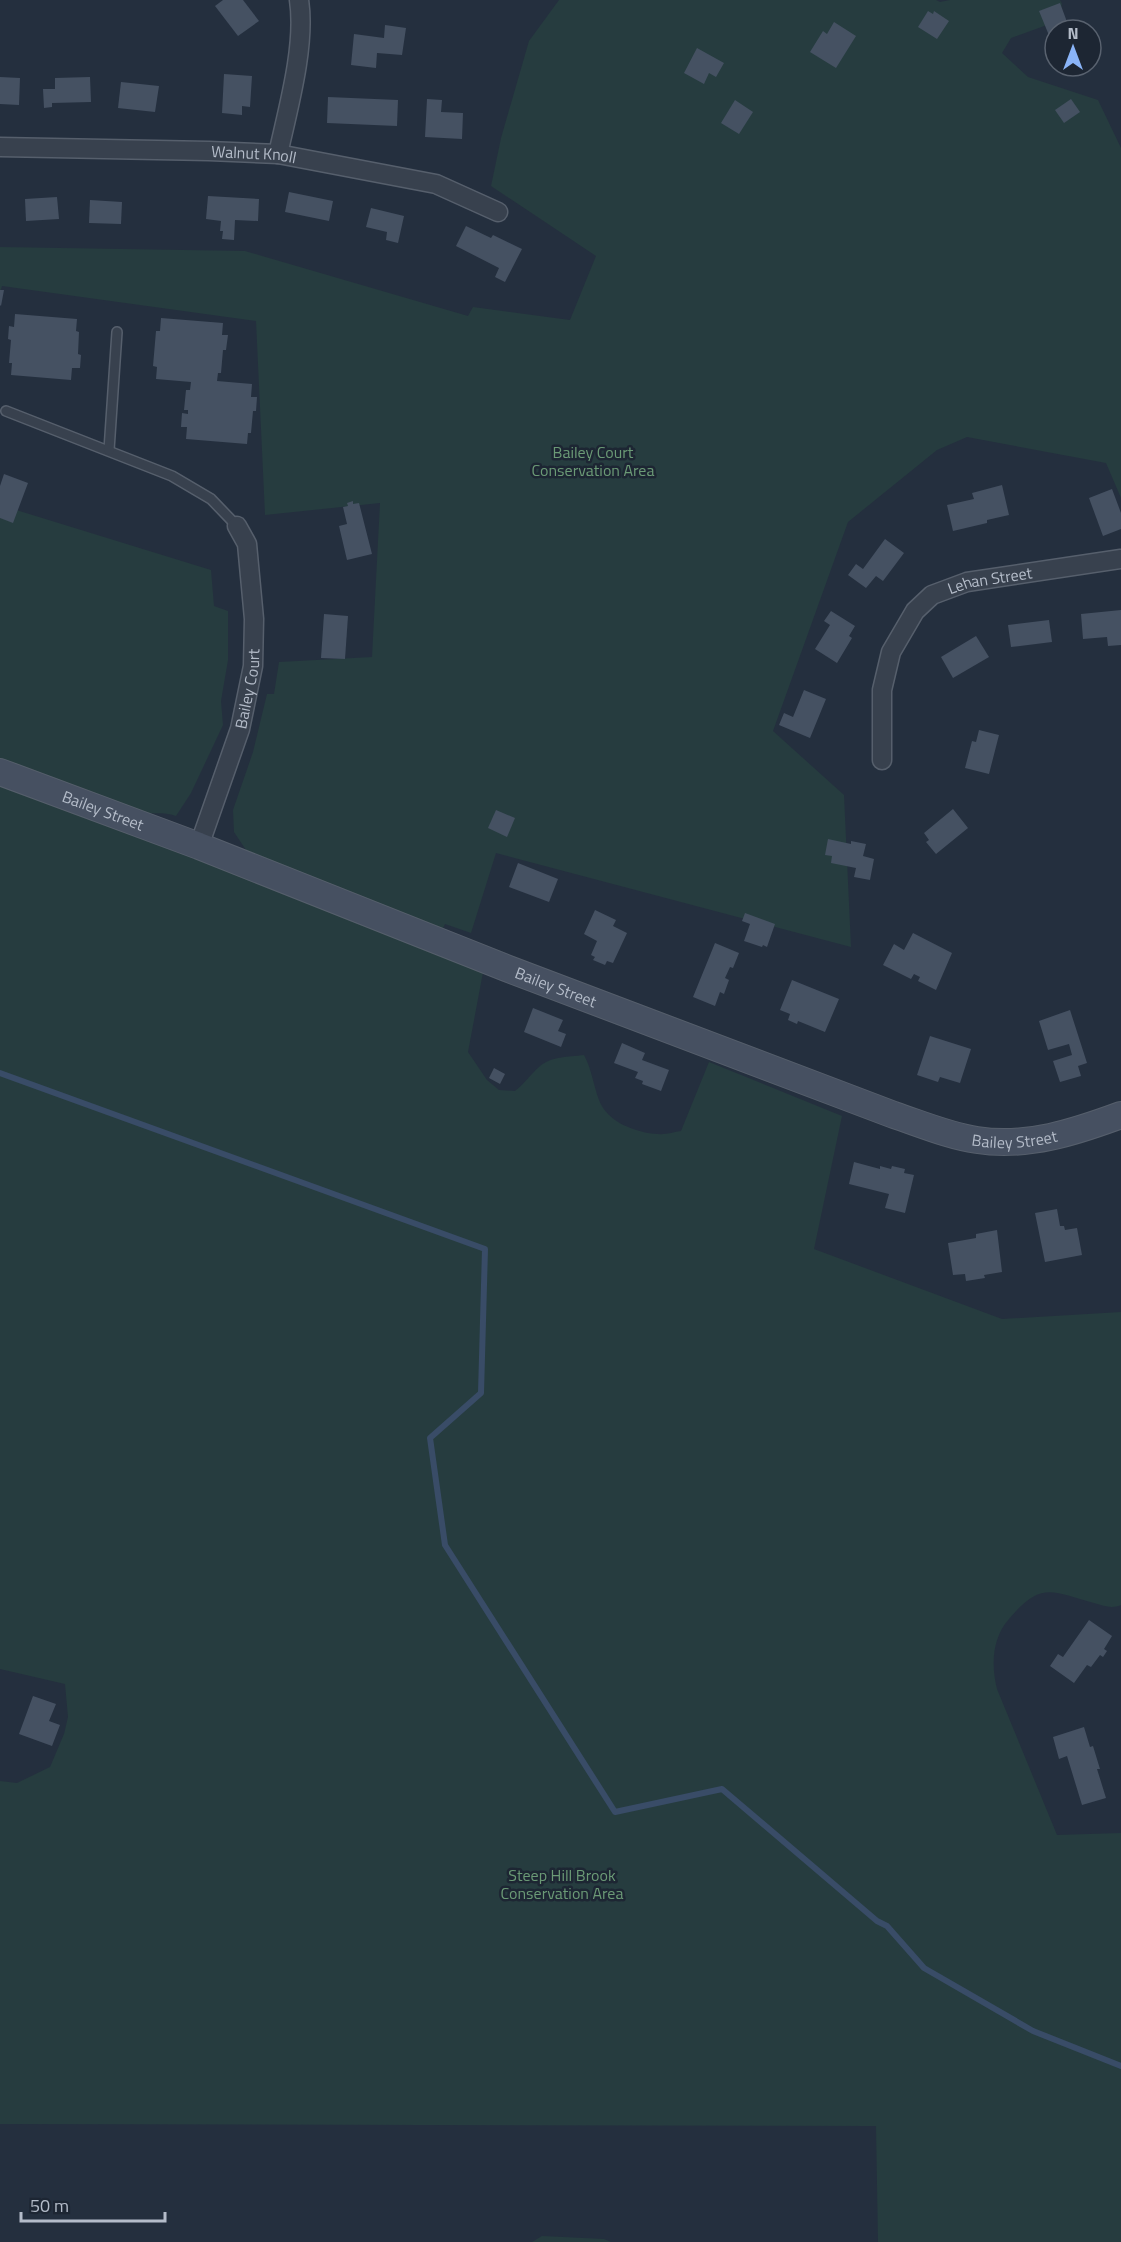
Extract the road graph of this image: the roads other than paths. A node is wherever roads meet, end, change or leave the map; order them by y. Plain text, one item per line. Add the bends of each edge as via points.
1 (299, 0) edge
2 (0, 147) edge
3 (278, 154) junction
4 (498, 212) dead end
5 (117, 332) dead end
6 (6, 411) dead end
7 (109, 450) junction
8 (237, 526) joint
9 (1121, 559) edge
10 (882, 760) dead end
11 (0, 772) edge
12 (200, 846) junction
13 (1121, 1115) edge

1 - 3 street via 295,77
2 - 3 street, Walnut Knoll
3 - 4 street, Walnut Knoll via 436,184
5 - 7 lane
6 - 7 lane
7 - 8 lane via 192,487 211,499
8 - 12 street, Bailey Court via 247,544 254,619 253,666 240,729
9 - 10 street, Lehan Street via 968,582 932,595 915,610 891,652 882,690
11 - 12 street, Bailey Street
12 - 13 street, Bailey Street via 506,968 951,1134 979,1141 1032,1141

